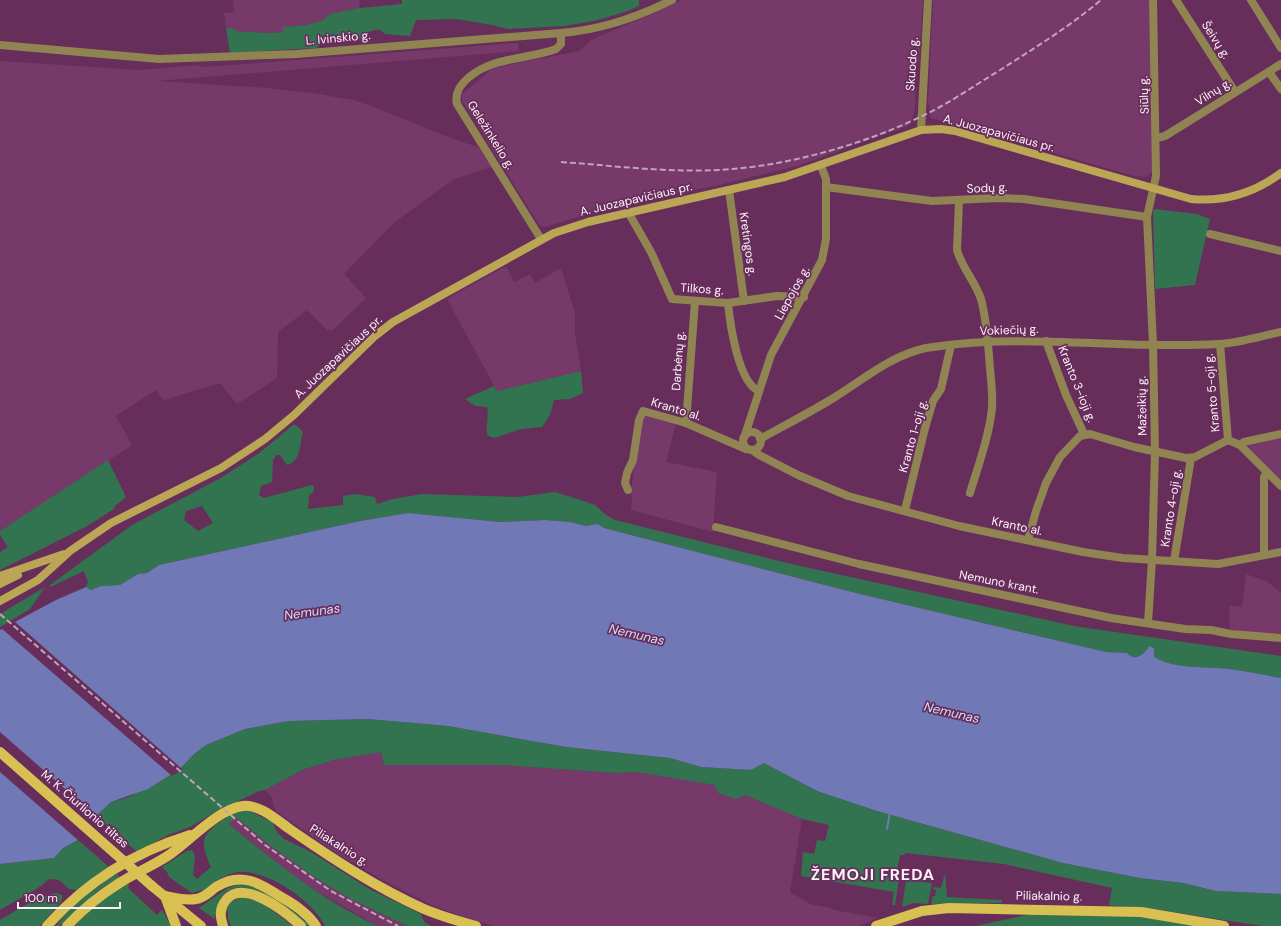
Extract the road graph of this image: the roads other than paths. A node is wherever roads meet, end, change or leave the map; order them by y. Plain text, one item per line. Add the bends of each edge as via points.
1 (672, 0) edge
2 (928, 0) edge
3 (1153, 0) edge
4 (1176, 0) edge
5 (1251, 0) edge
6 (561, 33) junction
7 (0, 45) edge
8 (1281, 48) edge
9 (1281, 64) edge
10 (1269, 72) junction
11 (1281, 89) edge
12 (1235, 92) junction
13 (921, 130) junction
14 (1156, 138) junction
15 (821, 166) junction
16 (1281, 173) edge
17 (826, 187) junction
18 (729, 190) junction
19 (1154, 190) junction
20 (959, 201) junction
21 (628, 212) junction
22 (1147, 217) junction
23 (1210, 234) dead end
24 (541, 239) junction
25 (1281, 251) edge
26 (804, 297) junction
27 (695, 301) junction
28 (744, 301) junction
29 (728, 303) junction
30 (1281, 332) edge
31 (1046, 341) junction
32 (988, 342) junction
33 (1153, 344) junction
34 (1220, 344) junction
35 (951, 345) junction
36 (759, 391) junction
37 (686, 423) junction
38 (1084, 434) junction
39 (1281, 434) edge
40 (1228, 440) junction
41 (750, 442) junction
42 (1240, 445) junction
43 (1154, 452) junction
44 (1191, 458) junction
45 (1267, 472) junction
46 (1281, 486) edge
47 (628, 490) dead end
48 (970, 493) dead end
49 (905, 510) junction
50 (716, 527) dead end
51 (1028, 540) junction
52 (70, 551) junction
53 (1281, 552) edge
54 (1264, 554) junction
55 (1152, 560) junction
56 (1174, 561) junction
57 (36, 565) junction
58 (0, 576) edge
59 (0, 584) edge
60 (0, 601) edge
61 (1148, 623) junction
62 (1281, 638) edge
63 (0, 752) edge
64 (194, 833) junction
65 (165, 896) junction
66 (47, 926) edge
67 (67, 926) edge
68 (176, 926) edge
69 (201, 926) edge
70 (223, 926) edge
71 (301, 926) edge
72 (316, 926) edge
73 (476, 926) edge
74 (876, 926) edge
75 (1224, 926) edge

1 - 6 street, L. Ivinskio g. via 621,22 590,30
2 - 13 street, Skuodo g.
3 - 14 street, Siūlų g.
4 - 12 street, Šeivų g.
5 - 8 street
6 - 7 street, L. Ivinskio g. via 289,54 159,59
6 - 24 street, Geležinkelio g. via 560,44 556,49 490,65 464,82 455,99
9 - 10 street, Vilnų g.
10 - 11 street
10 - 12 street, Vilnų g.
12 - 14 street, Vilnų g. via 1165,136
13 - 15 main road, A. Juozapavičiaus pr.
13 - 19 main road, A. Juozapavičiaus pr. via 955,131
14 - 19 street, Siūlų g.
15 - 17 street, Liepojos g.
15 - 18 main road, A. Juozapavičiaus pr. via 786,178
16 - 19 main road, A. Juozapavičiaus pr. via 1255,189 1222,199 1191,199
17 - 20 street, Sodų g. via 918,200
17 - 26 street, Liepojos g. via 824,250 819,269
18 - 21 main road, A. Juozapavičiaus pr.
18 - 28 street, Kretingos g.
19 - 22 street, Mažeikių g.
20 - 22 street, Sodų g. via 999,198 1024,200
20 - 32 street via 957,250 980,297
21 - 24 main road, A. Juozapavičiaus pr. via 575,225
21 - 27 street, Tilkos g. via 651,252 672,299
22 - 33 street, Mažeikių g.
23 - 25 street
24 - 52 main road, A. Juozapavičiaus pr. via 393,322 375,336 294,415 247,451 221,468 111,523
26 - 28 street, Tilkos g. via 777,296
26 - 36 street, Liepojos g. via 772,355
27 - 29 street, Tilkos g.
27 - 37 street, Darbėnų g.
28 - 29 street, Tilkos g.
29 - 36 street via 736,351 748,382 752,388
30 - 34 street, Vokiečių g.
31 - 32 street, Vokiečių g.
31 - 33 street, Vokiečių g.
31 - 38 street, Kranto 3-ioji g.
32 - 35 street, Vokiečių g.
32 - 48 street via 992,408
33 - 34 street, Vokiečių g.
33 - 43 street, Mažeikių g.
34 - 40 street, Kranto 5-oji g.
35 - 41 street, Vokiečių g. via 918,349 885,364 833,398 760,439 760,444
35 - 49 street, Kranto 1-oji g. via 941,389 925,428
36 - 41 street, Liepojos g.
37 - 41 street, Kranto al. via 734,443
37 - 47 street, Kranto al. via 643,411 639,420 633,460 625,483
38 - 43 street
38 - 51 street, Kranto 3-ioji g. via 1065,450 1046,483
39 - 42 street
40 - 42 street, Kranto 5-oji g.
40 - 44 street
41 - 49 street, Kranto al. via 798,475 848,496
42 - 45 street, Kranto 5-oji g.
43 - 44 street
43 - 55 street, Mažeikių g.
44 - 56 street, Kranto 4-oji g.
45 - 46 street, Kranto 5-oji g.
45 - 54 street via 1264,477
49 - 51 street, Kranto al. via 959,526
50 - 61 street, Nemuno krant. via 915,577 1111,618
51 - 55 street, Kranto al. via 1123,558
52 - 57 main road, A. Juozapavičiaus pr.
52 - 60 main road, A. Juozapavičiaus pr. via 38,580
53 - 54 street, Kranto al.
54 - 56 street, Kranto al. via 1218,564
55 - 56 street, Kranto al.
55 - 61 street, Mažeikių g.
57 - 58 main road, A. Juozapavičiaus pr.
57 - 59 main road, A. Juozapavičiaus pr.
61 - 62 street, Nemuno krant. via 1185,630 1211,630
63 - 65 main road, M. K. Čiurlionio tiltas, bridge
64 - 66 main road via 162,843 109,872 72,899
64 - 67 main road via 167,856 95,899
64 - 73 main road, Piliakalnio g. via 234,809 255,807 339,862 401,898 424,909
65 - 68 main road
65 - 69 main road, M. K. Čiurlionio tiltas
65 - 72 main road via 195,900 217,886 239,879 250,880 258,882 301,910
70 - 71 main road via 220,911 224,902 229,897 244,892 262,898
74 - 75 main road, Piliakalnio g. via 922,911 949,908 1141,912

